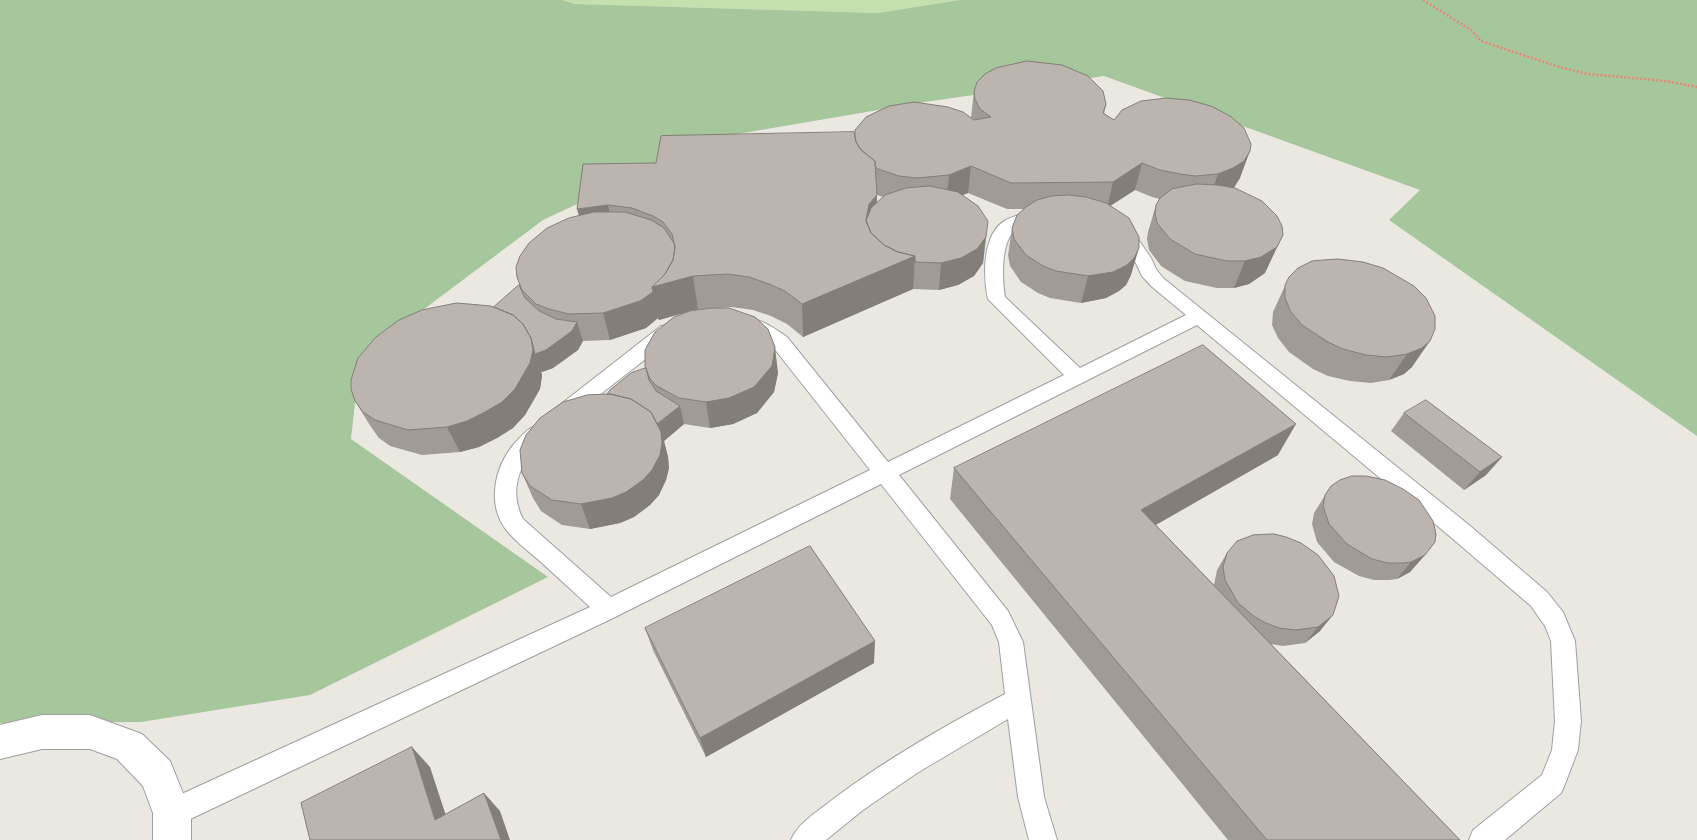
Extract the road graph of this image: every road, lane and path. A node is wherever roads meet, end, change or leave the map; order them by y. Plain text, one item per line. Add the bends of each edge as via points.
1 (1423, 0) edge
2 (1697, 87) edge
3 (1056, 217) edge
4 (1104, 221) edge
5 (1198, 317) junction
6 (730, 321) edge
7 (684, 324) edge
8 (1078, 377) junction
9 (884, 473) junction
10 (608, 609) junction
11 (1019, 700) junction
12 (0, 742) edge
13 (172, 827) edge
14 (805, 840) edge
15 (1043, 840) edge
16 (1483, 840) edge

1 - 2 path via 1471,30 1481,41 1559,67 1588,74
3 - 8 lane via 1026,218 1005,228 996,242 994,286 997,299
4 - 5 lane via 1122,229 1148,272
5 - 8 lane
5 - 16 lane via 1461,532 1539,599 1555,620 1563,641 1568,721 1564,750 1552,784
6 - 9 lane via 749,325 780,342
7 - 10 lane via 675,326 658,338 524,445 509,467 504,491 507,511 515,525
8 - 9 lane
9 - 10 lane
9 - 11 lane via 1000,618 1011,642
10 - 13 lane
11 - 14 lane via 978,721 888,778
11 - 15 lane via 1031,797
12 - 13 street via 42,732 90,732 129,746 157,774

